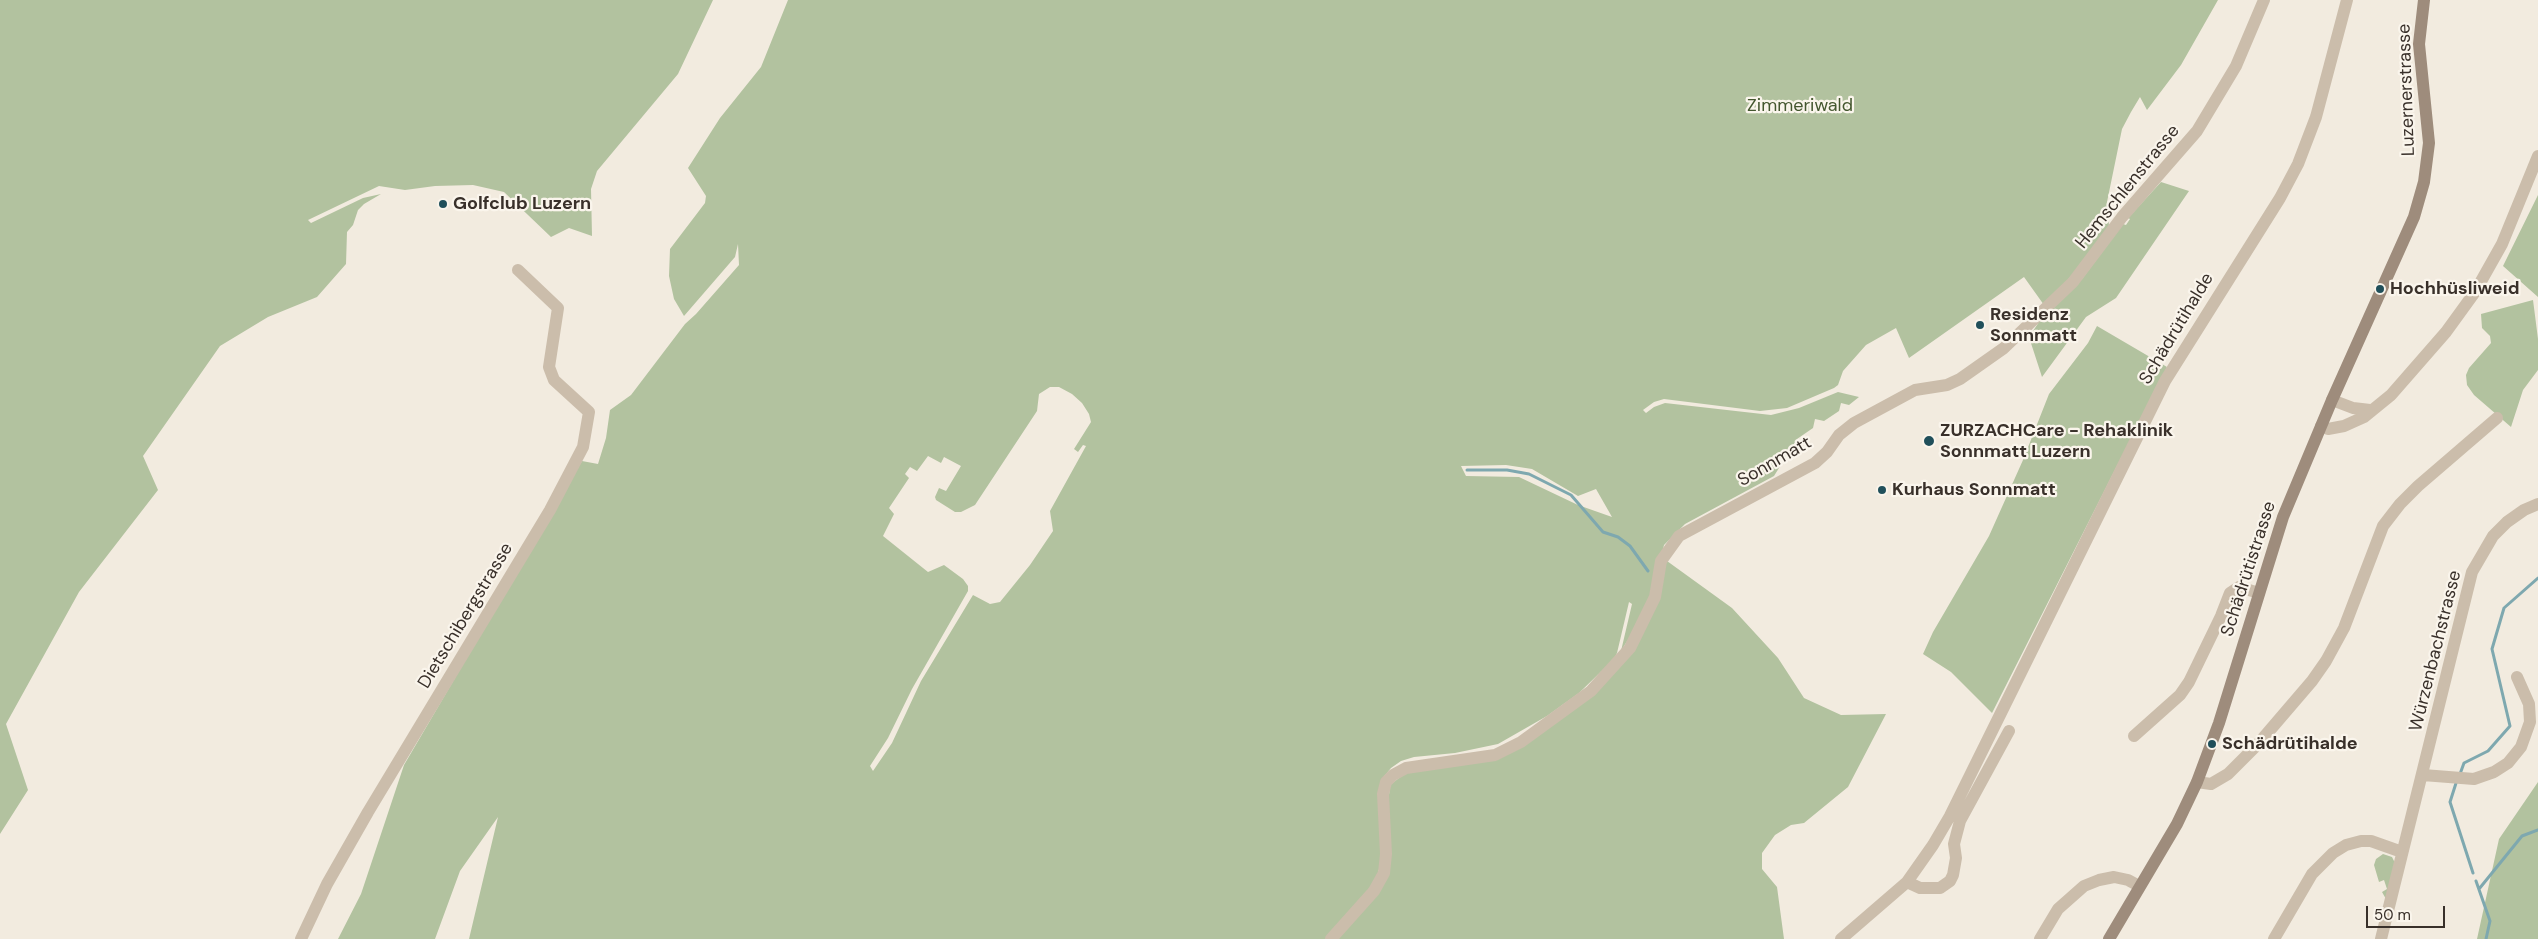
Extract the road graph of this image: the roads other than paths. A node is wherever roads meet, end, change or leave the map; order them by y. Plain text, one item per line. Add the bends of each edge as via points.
1 (2264, 0) edge
2 (2347, 0) edge
3 (2424, 0) edge
4 (2538, 156) edge
5 (2417, 207) joint
6 (518, 270) dead end
7 (1979, 367) joint
8 (2332, 400) junction
9 (2370, 410) junction
10 (2497, 418) dead end
11 (2321, 426) junction
12 (2538, 504) edge
13 (2259, 593) junction
14 (2517, 677) dead end
15 (2009, 730) dead end
16 (2134, 736) dead end
17 (2423, 775) junction
18 (2197, 782) junction
19 (2402, 852) junction
20 (1907, 882) junction
21 (2140, 886) junction
22 (301, 939) edge
23 (1331, 939) edge
24 (1841, 939) edge
25 (2040, 939) edge
26 (2109, 939) edge
27 (2274, 939) edge
28 (2381, 939) edge

1 - 7 street, Hemschlenstrasse via 2236,66 2183,150 2122,217 2073,282 2018,336
2 - 20 street, Schädrütihalde via 2316,118 2298,164 2165,381 1950,816
3 - 5 main road, Luzernerstrasse via 2419,44 2429,143
4 - 9 street via 2509,228 2474,292 2446,332 2391,395
5 - 8 main road, Schädrütistrasse
6 - 22 street, Dietschibergstrasse via 558,308 549,367 554,380 590,412 583,447 550,510 368,812 327,884
7 - 23 street, Sonnmatt via 1947,385 1915,390 1854,423 1814,463 1679,536 1661,561 1656,597 1638,636 1618,663 1591,691 1521,742 1495,755 1406,768 1393,775 1386,782 1383,794 1384,874 1374,891
8 - 9 street
8 - 11 main road, Schädrütistrasse
9 - 11 street via 2364,417 2344,426 2328,429
10 - 18 street via 2418,486 2383,526 2344,628 2312,681 2228,774 2211,784
11 - 13 main road, Schädrütistrasse via 2283,516
12 - 17 street, Würzenbachstrasse via 2507,522 2493,536 2472,572
13 - 16 street via 2243,587 2230,593 2189,682 2180,695
13 - 18 main road, Schädrütistrasse via 2219,723
14 - 17 street via 2529,704 2530,722 2521,747 2508,763 2474,779
15 - 20 street via 1960,821 1950,881 1940,888 1920,888
17 - 19 street, Würzenbachstrasse
18 - 21 main road, Schädrütistrasse via 2177,824
19 - 27 street via 2361,840 2333,853 2312,874
19 - 28 street, Würzenbachstrasse
20 - 24 street, Schädrütihalde
21 - 25 street via 2114,877 2084,886 2058,909
21 - 26 main road, Schädrütistrasse

